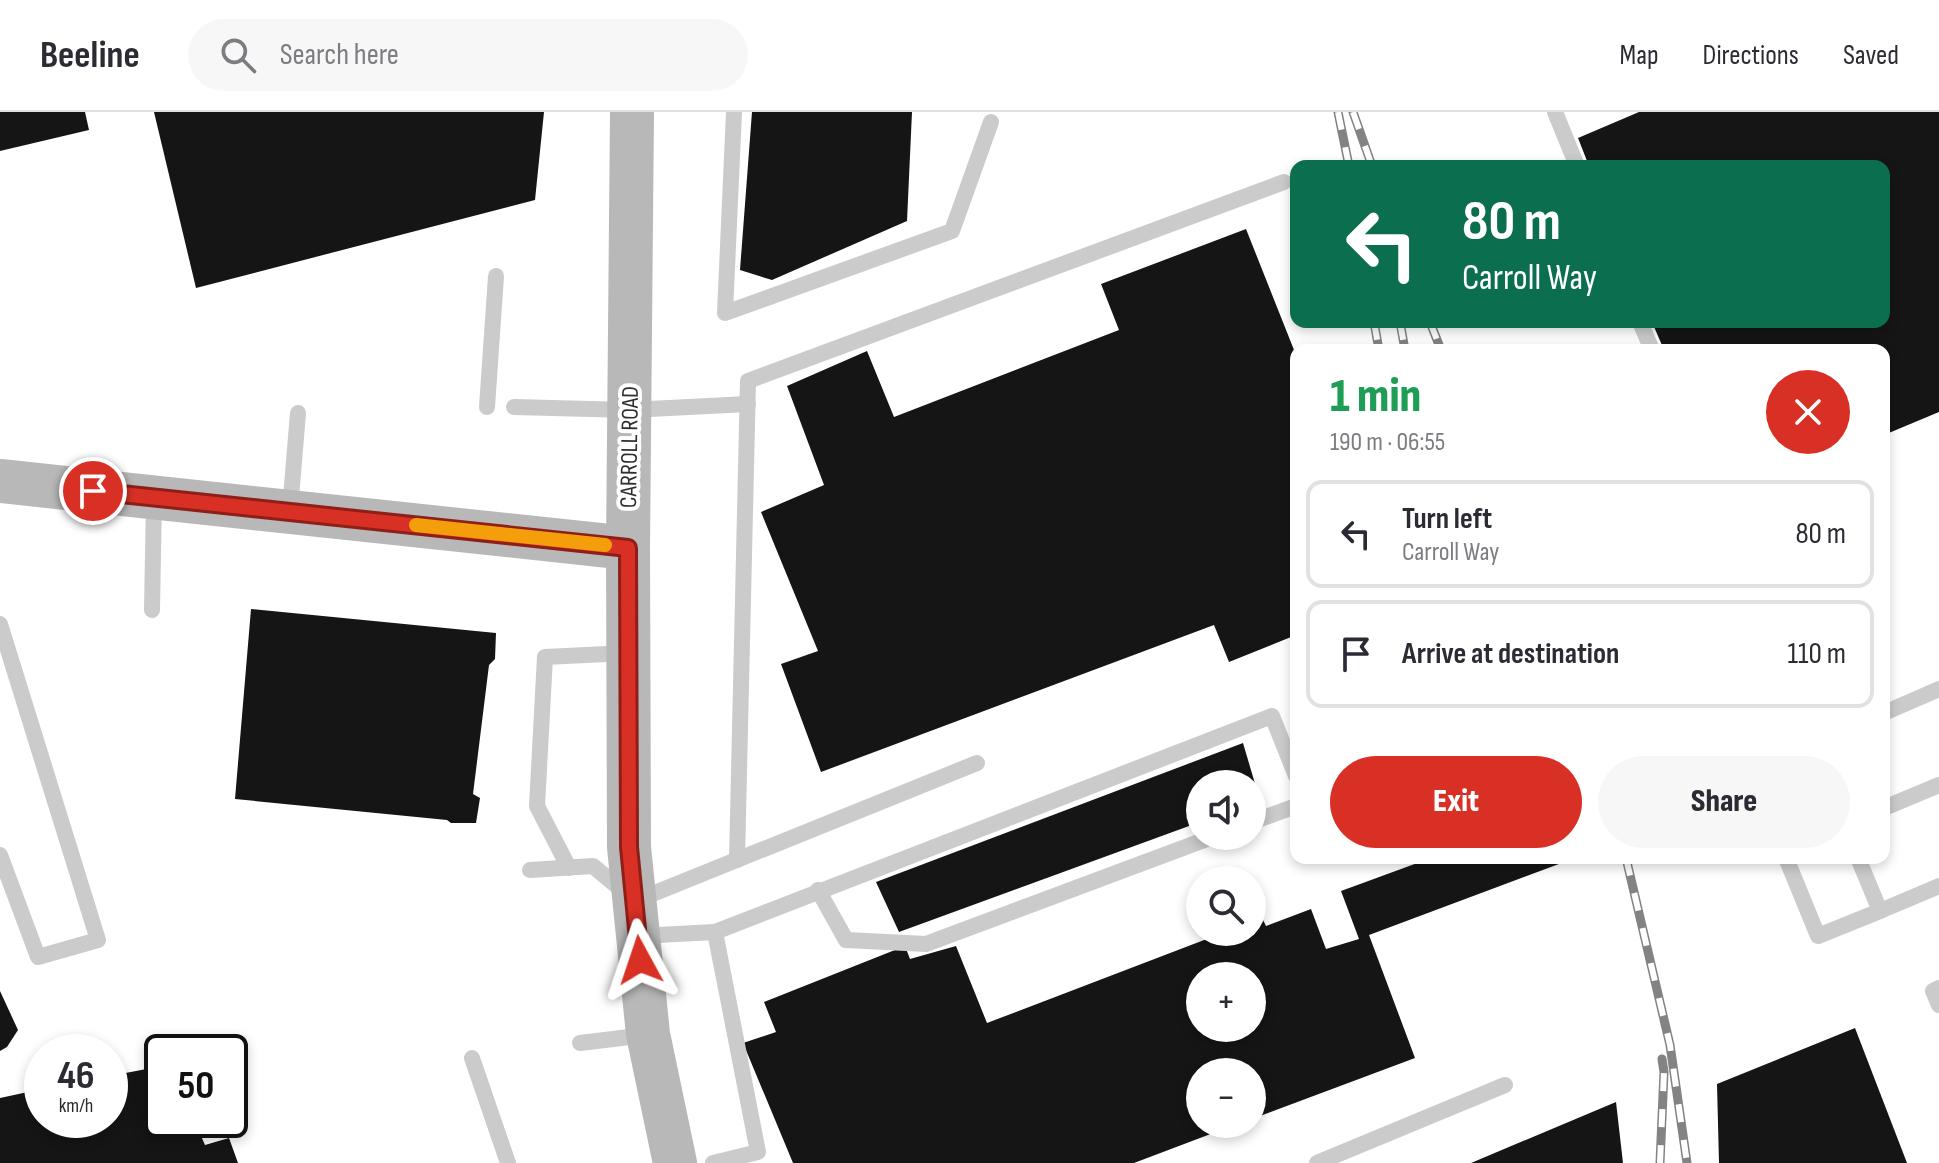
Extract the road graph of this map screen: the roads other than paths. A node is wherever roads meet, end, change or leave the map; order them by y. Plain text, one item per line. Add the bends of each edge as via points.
1 (632, 112) edge
2 (734, 112) edge
3 (1555, 112) edge
4 (991, 122) dead end
5 (1575, 160) edge
6 (1284, 182) dead end
7 (496, 276) dead end
8 (748, 404) junction
9 (487, 407) dead end
10 (514, 407) dead end
11 (629, 410) junction
12 (298, 413) dead end
13 (0, 481) edge
14 (154, 497) junction
15 (290, 512) junction
16 (628, 548) junction
17 (152, 610) dead end
18 (0, 624) edge
19 (628, 653) junction
20 (1939, 689) edge
21 (1890, 710) edge
22 (1290, 761) edge
23 (977, 763) dead end
24 (1939, 785) edge
25 (1890, 805) edge
26 (1290, 808) edge
27 (1266, 817) edge
28 (1186, 847) edge
29 (0, 855) edge
30 (737, 860) junction
31 (1788, 864) edge
32 (1860, 864) edge
33 (569, 868) junction
34 (530, 870) dead end
35 (1939, 886) edge
36 (818, 890) junction
37 (1880, 911) junction
38 (636, 918) junction
39 (715, 932) junction
40 (1939, 988) edge
41 (1939, 1005) edge
42 (648, 1034) junction
43 (580, 1043) dead end
44 (472, 1058) dead end
45 (1505, 1085) dead end
46 (508, 1163) edge
47 (675, 1163) edge
48 (713, 1163) edge
49 (1317, 1163) edge

1 - 11 main road, CARROLL ROAD
2 - 4 lane via 725,313 952,231
3 - 5 lane
6 - 8 lane via 748,381
7 - 9 lane
8 - 11 lane
8 - 30 lane
10 - 11 lane
11 - 16 main road, CARROLL ROAD
12 - 15 lane
13 - 14 main road
14 - 15 main road
14 - 17 lane
15 - 16 main road
16 - 19 main road, CARROLL ROAD
18 - 29 lane via 98,940 38,957
19 - 33 lane via 545,657 537,806
19 - 38 main road, CARROLL ROAD via 629,847
20 - 21 lane
22 - 36 lane via 1272,716
23 - 30 lane
24 - 25 lane
26 - 27 lane
28 - 36 lane via 926,944 846,940
30 - 38 lane
31 - 37 lane via 1818,936
32 - 37 lane
33 - 34 lane
33 - 38 lane via 593,866
35 - 37 lane
36 - 39 lane
38 - 39 lane
38 - 42 main road, CARROLL ROAD
39 - 48 lane via 758,1152
40 - 41 lane via 1933,991
42 - 43 lane
42 - 47 main road, CARROLL ROAD
44 - 46 lane
45 - 49 lane

